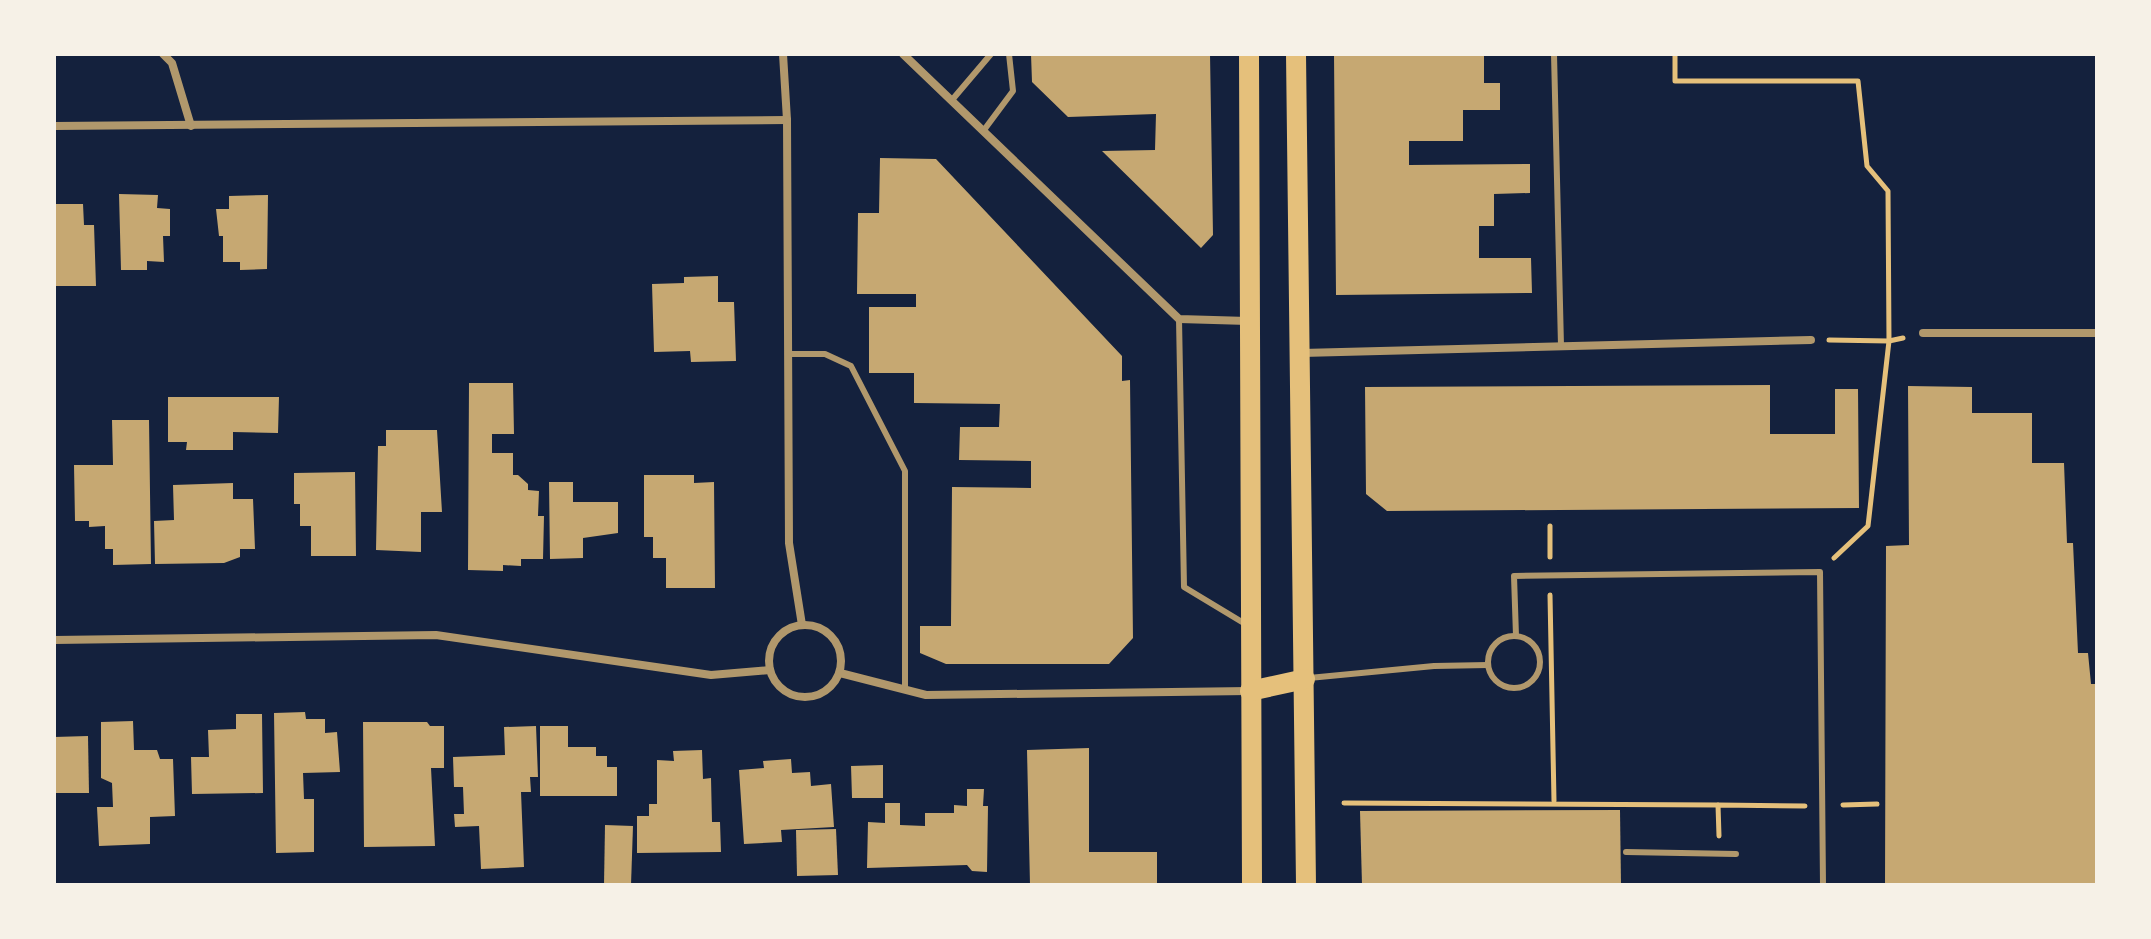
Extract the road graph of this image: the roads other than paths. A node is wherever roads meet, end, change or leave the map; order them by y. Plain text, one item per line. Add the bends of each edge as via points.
1 (163, 54) edge
2 (783, 54) edge
3 (903, 54) edge
4 (991, 54) edge
5 (1009, 54) edge
6 (1249, 54) edge
7 (1296, 54) edge
8 (1554, 54) edge
9 (952, 100) junction
10 (787, 120) junction
11 (54, 126) edge
12 (191, 126) junction
13 (984, 130) junction
14 (1179, 319) junction
15 (1249, 321) junction
16 (1923, 333) road end
17 (2097, 333) edge
18 (1811, 340) road end
19 (1561, 346) junction
20 (1302, 353) junction
21 (788, 354) junction
22 (802, 625) junction
23 (1250, 627) junction
24 (1516, 636) junction
25 (54, 640) edge
26 (1488, 665) junction
27 (770, 670) junction
28 (840, 673) junction
29 (1305, 679) junction
30 (905, 690) junction
31 (1250, 691) junction
32 (1626, 852) dead end
33 (1736, 854) dead end
34 (1252, 885) edge
35 (1306, 885) edge
36 (1823, 885) edge

1 - 12 street via 172,63
2 - 10 street
3 - 9 street
4 - 9 lane
5 - 13 lane via 1013,91
6 - 15 main road
7 - 20 main road
8 - 19 lane
9 - 13 street
10 - 12 street
10 - 21 street
11 - 12 street
13 - 14 street
14 - 15 street
14 - 23 lane via 1184,587
15 - 23 main road
16 - 17 street
18 - 19 street
19 - 20 street
20 - 29 main road
21 - 22 street via 789,543
21 - 30 lane via 825,354 851,366 905,471
22 - 27 street via 781,634 769,657
22 - 28 street via 826,631 835,640 842,658
23 - 31 main road
24 - 26 lane via 1498,641
24 - 26 lane via 1537,651 1535,677 1528,684 1508,687 1493,678
24 - 36 lane via 1514,576 1820,572
25 - 27 street via 436,635 711,675
26 - 29 lane
27 - 28 street via 782,689 806,697 824,692
28 - 30 street
29 - 31 main road
29 - 35 main road
30 - 31 street via 926,695
31 - 34 main road
32 - 33 lane

